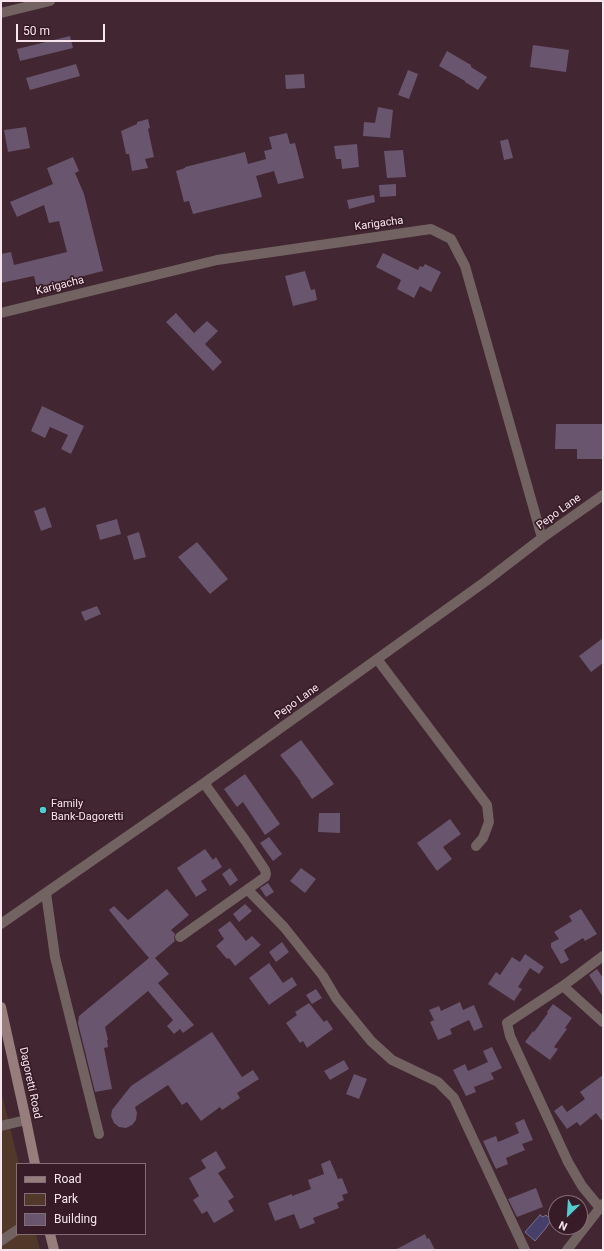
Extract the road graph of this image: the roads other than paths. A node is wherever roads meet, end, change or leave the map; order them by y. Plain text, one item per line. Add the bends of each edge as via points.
1 (50, 1) edge
2 (1, 14) edge
3 (1, 313) edge
4 (603, 495) edge
5 (542, 538) junction
6 (377, 659) junction
7 (204, 783) junction
8 (476, 846) dead end
9 (248, 890) junction
10 (46, 893) junction
11 (1, 924) edge
12 (180, 937) dead end
13 (603, 956) edge
14 (563, 986) junction
15 (1, 1007) edge
16 (603, 1022) edge
17 (26, 1120) junction
18 (1, 1126) edge
19 (99, 1134) dead end
20 (35, 1163) edge
21 (602, 1206) edge
22 (16, 1231) edge
23 (50, 1235) edge
24 (1, 1241) edge
25 (54, 1250) edge
26 (525, 1250) edge
27 (567, 1250) edge

1 - 2 street
3 - 5 street, Karigacha via 217,260 432,229 451,239 465,266
4 - 5 street, Pepo Lane
5 - 6 street, Pepo Lane
6 - 7 street, Pepo Lane
6 - 8 street via 487,805 489,822 483,838
7 - 9 street via 265,870 265,877
7 - 10 street, Pepo Lane
9 - 12 street
9 - 26 street via 284,927 371,1041 392,1060 438,1082 454,1098
10 - 11 street, Pepo Lane
10 - 19 street via 55,957
13 - 14 street
14 - 16 street
14 - 21 street via 507,1023 510,1036 568,1162 582,1186
15 - 17 main road, Dagoretti Road
17 - 18 street
17 - 20 main road, Dagoretti Road
21 - 27 street
22 - 24 street
23 - 25 main road

